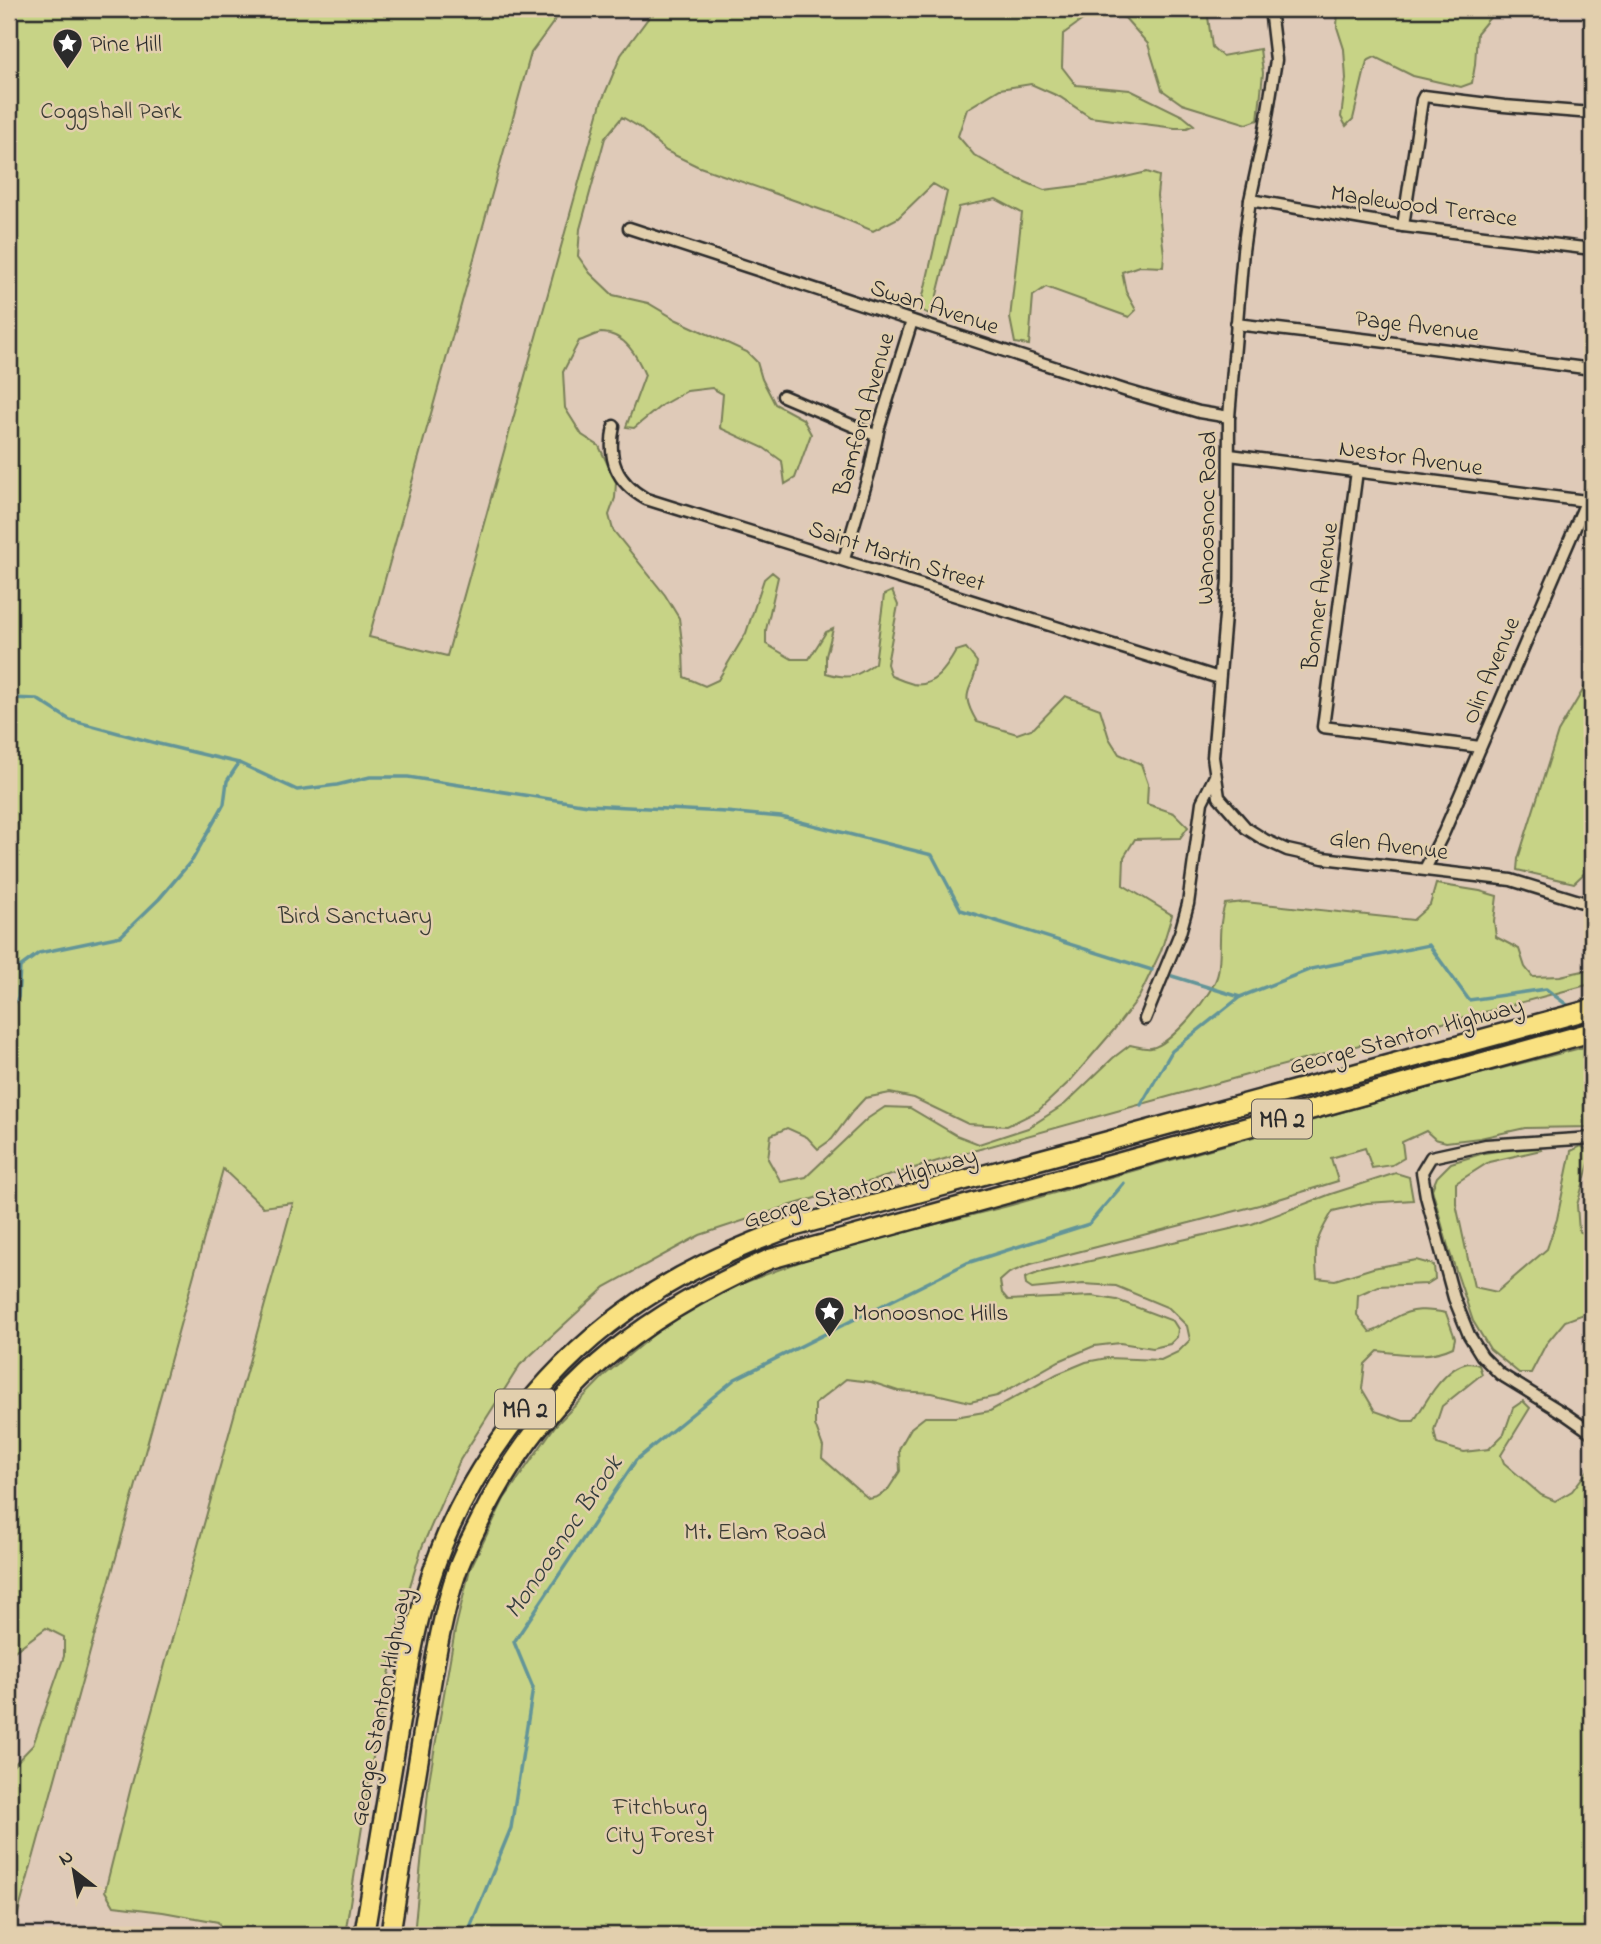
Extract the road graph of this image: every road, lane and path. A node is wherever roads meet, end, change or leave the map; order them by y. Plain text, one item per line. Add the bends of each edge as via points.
1 (1270, 9) edge
2 (1592, 113) edge
3 (1250, 200) junction
4 (1403, 226) junction
5 (629, 228) dead end
6 (1592, 249) edge
7 (912, 321) junction
8 (1236, 324) junction
9 (1592, 369) edge
10 (783, 396) dead end
11 (1229, 416) junction
12 (614, 426) dead end
13 (877, 436) junction
14 (1230, 455) junction
15 (1357, 471) junction
16 (1592, 488) edge
17 (1586, 502) junction
18 (844, 559) junction
19 (1219, 678) junction
20 (1480, 747) junction
21 (1215, 776) junction
22 (1425, 869) junction
23 (1592, 905) edge
24 (1592, 1009) edge
25 (1146, 1019) dead end
26 (1592, 1032) edge
27 (1592, 1138) edge
28 (1592, 1433) edge
29 (364, 1935) edge
30 (390, 1935) edge

1 - 3 street, Wanoosnoc Road via 1276,60
2 - 4 street via 1424,96
3 - 4 street, Maplewood Terrace
3 - 8 street, Wanoosnoc Road
4 - 6 street, Maplewood Terrace
5 - 7 street, Swan Avenue
7 - 11 street, Swan Avenue via 1127,391
7 - 13 street, Bamford Avenue
8 - 9 street, Page Avenue
8 - 11 street, Wanoosnoc Road
10 - 13 street
11 - 14 street, Wanoosnoc Road
12 - 18 street, Saint Martin Street via 615,467 633,491 646,499
13 - 18 street, Bamford Avenue
14 - 15 street, Nestor Avenue
14 - 19 street, Wanoosnoc Road via 1228,579
15 - 17 street, Nestor Avenue
15 - 20 street, Bonner Avenue via 1323,727
16 - 17 street, Olin Avenue
17 - 20 street, Olin Avenue
18 - 19 street, Saint Martin Street
19 - 21 street, Wanoosnoc Road
20 - 22 street, Olin Avenue
21 - 22 street, Glen Avenue via 1219,797 1236,818 1280,848 1323,858
21 - 25 street, Wanoosnoc Road via 1202,802 1180,933
22 - 23 street, Glen Avenue via 1511,880
24 - 29 highway, George Stanton Highway / MA 2 via 789,1228 704,1264 625,1311 575,1355 514,1422 480,1470 451,1525 428,1586 413,1645
26 - 30 highway, George Stanton Highway / MA 2 via 770,1259 682,1303 625,1341 545,1417 491,1498 457,1569 435,1660
27 - 28 street via 1486,1146 1431,1157 1422,1172 1454,1297 1475,1346 1500,1374

